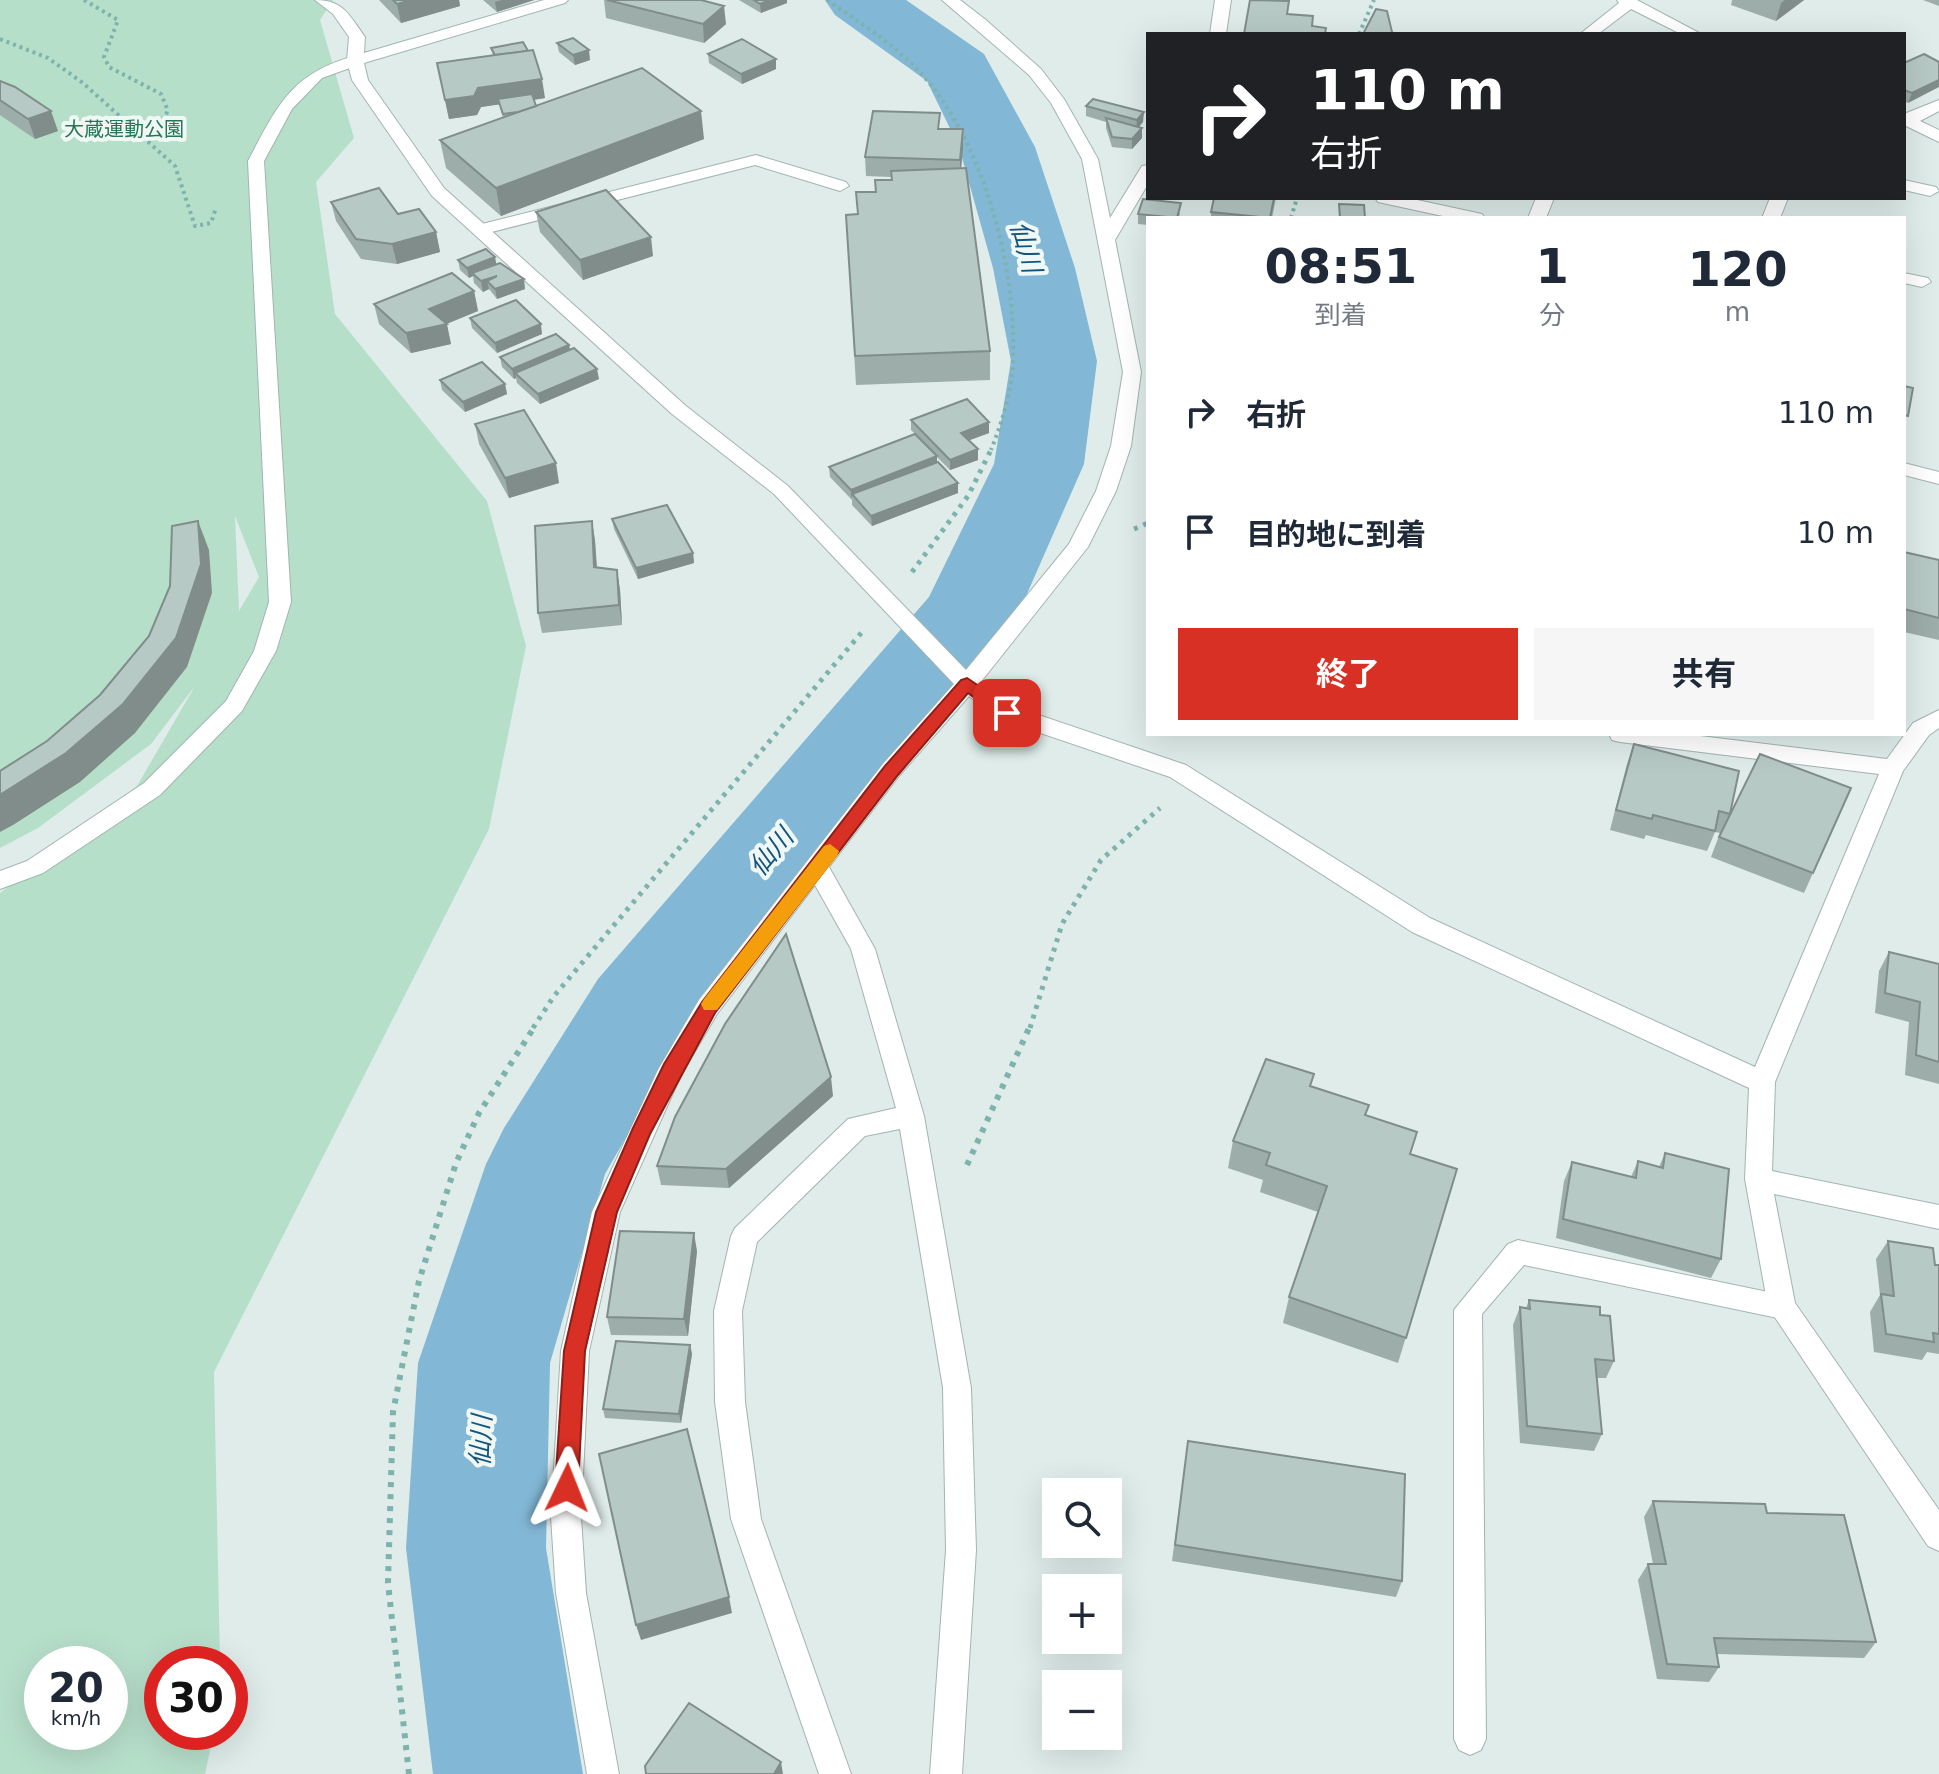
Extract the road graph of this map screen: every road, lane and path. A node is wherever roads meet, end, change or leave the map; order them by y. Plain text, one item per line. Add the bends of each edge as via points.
1 (84, 0) edge
2 (323, 0) edge
3 (560, 0) edge
4 (827, 0) edge
5 (950, 0) edge
6 (1223, 0) edge
7 (1374, 0) edge
8 (1627, 1) edge
9 (1218, 32) edge
10 (1360, 32) edge
11 (1590, 32) edge
12 (1689, 32) edge
13 (0, 39) edge
14 (355, 61) junction
15 (1939, 105) edge
16 (1906, 120) edge
17 (137, 132) junction
18 (1939, 137) edge
19 (1146, 173) edge
20 (1906, 185) edge
21 (840, 186) dead end
22 (1930, 191) dead end
23 (1393, 200) edge
24 (1467, 216) edge
25 (211, 223) dead end
26 (480, 230) junction
27 (1105, 242) junction
28 (1906, 470) edge
29 (1939, 478) edge
30 (889, 600) junction
31 (967, 684) junction
32 (1939, 718) edge
33 (1636, 736) edge
34 (1893, 768) junction
35 (1193, 780) junction
36 (818, 868) junction
37 (0, 880) edge
38 (1762, 1082) junction
39 (911, 1116) junction
40 (921, 1173) junction
41 (1758, 1179) junction
42 (1939, 1217) edge
43 (1782, 1307) junction
44 (1937, 1531) edge
45 (1470, 1739) dead end
46 (409, 1774) edge
47 (603, 1774) edge
48 (835, 1774) edge
49 (946, 1774) edge

1 - 17 path via 118,20 104,57 109,67 161,94 168,111 161,122
2 - 14 street via 357,37
3 - 14 street
4 - 30 path via 866,23 923,75 961,127 990,197 1013,326 1012,377 990,455 961,511
5 - 27 street via 1035,72 1058,102 1090,159
6 - 9 street
7 - 10 path
8 - 11 street
8 - 12 street
13 - 17 path via 48,58
14 - 26 street via 360,80 438,192
14 - 37 street via 316,75 285,107 256,161 280,602 265,651 234,706 152,789 35,867
15 - 16 street
16 - 18 street
17 - 25 path via 175,166 195,226
19 - 27 street
20 - 22 street
21 - 26 street via 756,160
23 - 24 street
26 - 30 street via 679,410 781,490
27 - 31 street via 1132,372 1121,446 1078,547
28 - 29 street
30 - 31 street
30 - 46 path via 554,996 498,1081 456,1163 419,1281 393,1412 388,1583
31 - 35 street via 1007,713
31 - 36 street via 891,770
32 - 34 street via 1921,729
33 - 34 street
34 - 38 street
35 - 38 street via 1421,925
35 - 40 path via 1101,860 1062,924 1029,1030 967,1166
36 - 39 street via 863,949
36 - 47 street via 708,1007 671,1070 606,1212 575,1351 566,1517 571,1593
38 - 41 street
39 - 40 street
39 - 48 street via 857,1127 745,1236 728,1311 730,1402 746,1519
40 - 49 street via 957,1388 961,1550
41 - 42 street
41 - 43 street
43 - 44 street
43 - 45 street via 1518,1252 1468,1310

